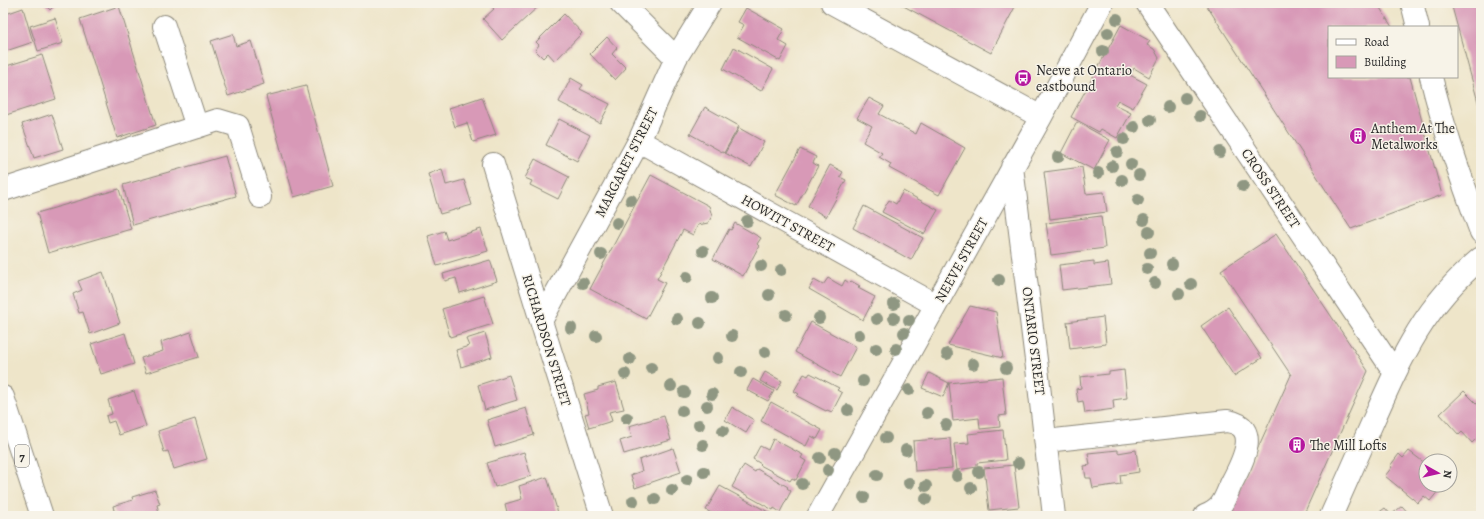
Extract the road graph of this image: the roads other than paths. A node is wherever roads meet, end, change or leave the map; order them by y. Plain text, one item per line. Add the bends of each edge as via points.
1 (621, 3) edge
2 (710, 3) edge
3 (832, 3) edge
4 (1102, 3) edge
5 (1147, 3) edge
6 (1412, 3) edge
7 (164, 26) dead end
8 (1418, 26) edge
9 (676, 58) junction
10 (1431, 78) edge
11 (1041, 117) junction
12 (197, 127) junction
13 (640, 141) junction
14 (493, 164) dead end
15 (1012, 167) junction
16 (3, 190) edge
17 (260, 197) dead end
18 (1481, 232) edge
19 (1481, 258) edge
20 (936, 305) junction
21 (541, 321) junction
22 (1395, 373) junction
23 (3, 397) edge
24 (1046, 441) junction
25 (42, 516) edge
26 (602, 516) edge
27 (818, 516) edge
28 (1054, 516) edge
29 (1205, 516) edge
30 (1331, 516) edge

1 - 9 street
2 - 9 street, MARGARET STREET
3 - 11 street
4 - 11 street, NEEVE STREET
5 - 22 street, CROSS STREET
6 - 8 street
7 - 12 street
9 - 13 street, MARGARET STREET
10 - 18 street via 1440,114
11 - 15 street, NEEVE STREET
12 - 16 street
12 - 17 street via 218,120 238,126
13 - 20 street, HOWITT STREET
13 - 21 street, MARGARET STREET
14 - 21 street, RICHARDSON STREET
15 - 20 street, NEEVE STREET
15 - 24 street, ONTARIO STREET
19 - 22 street via 1436,304 1415,334
20 - 27 street, NEEVE STREET
21 - 26 street, RICHARDSON STREET
22 - 30 street
23 - 25 street, 7
24 - 28 street, ONTARIO STREET
24 - 29 street via 1227,421 1240,425 1247,440 1244,458 1220,505

